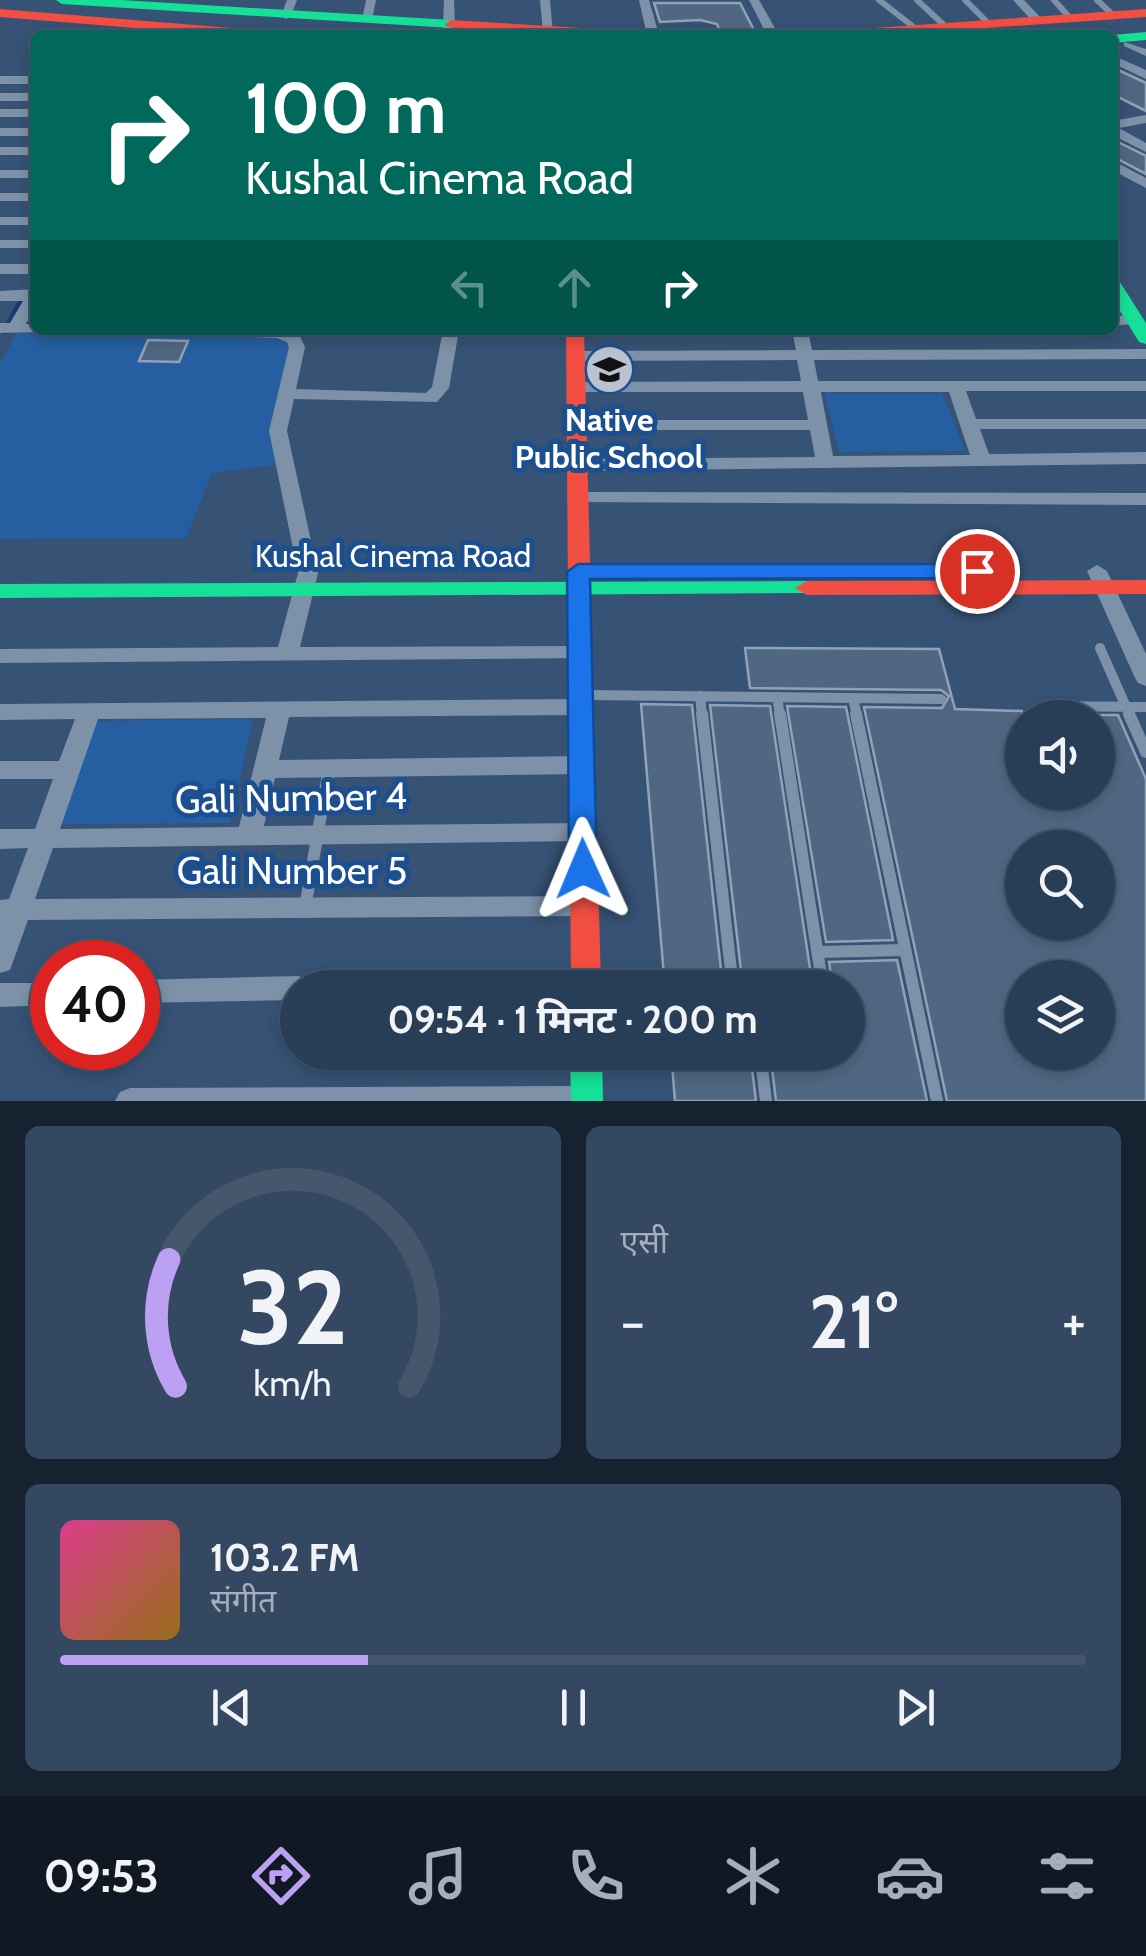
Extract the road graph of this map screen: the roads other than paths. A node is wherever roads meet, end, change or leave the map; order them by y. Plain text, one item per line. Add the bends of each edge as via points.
1 (62, 0) edge
2 (449, 0) edge
3 (545, 0) edge
4 (644, 0) edge
5 (754, 0) edge
6 (879, 0) edge
7 (917, 0) edge
8 (966, 0) edge
9 (1018, 0) edge
10 (1054, 0) edge
11 (213, 5) edge
12 (289, 8) edge
13 (0, 13) edge
14 (1146, 13) edge
15 (367, 18) edge
16 (1070, 18) junction
17 (1036, 20) junction
18 (988, 23) junction
19 (945, 26) junction
20 (449, 27) junction
21 (1119, 27) edge
22 (914, 28) junction
23 (206, 30) edge
24 (504, 30) edge
25 (558, 30) edge
26 (652, 30) edge
27 (770, 30) edge
28 (890, 30) edge
29 (1146, 53) edge
30 (1118, 61) edge
31 (1146, 75) edge
32 (0, 80) edge
33 (30, 80) edge
34 (0, 97) edge
35 (30, 97) edge
36 (1118, 109) edge
37 (30, 113) edge
38 (0, 114) edge
39 (1142, 120) edge
40 (1118, 131) edge
41 (0, 132) edge
42 (30, 132) edge
43 (1146, 148) edge
44 (30, 150) edge
45 (0, 151) edge
46 (1118, 168) edge
47 (0, 174) edge
48 (30, 174) edge
49 (1140, 181) edge
50 (30, 197) edge
51 (0, 198) edge
52 (30, 220) edge
53 (0, 221) edge
54 (0, 244) edge
55 (30, 244) edge
56 (0, 269) edge
57 (30, 269) edge
58 (30, 295) edge
59 (0, 296) edge
60 (1118, 298) edge
61 (30, 301) edge
62 (1131, 326) edge
63 (8, 328) edge
64 (285, 335) edge
65 (450, 335) edge
66 (574, 335) edge
67 (801, 335) edge
68 (1146, 354) edge
69 (575, 356) junction
70 (806, 356) junction
71 (1146, 386) edge
72 (576, 387) junction
73 (813, 387) junction
74 (956, 387) junction
75 (286, 394) junction
76 (969, 424) junction
77 (1146, 424) edge
78 (576, 425) junction
79 (819, 425) junction
80 (1146, 458) edge
81 (981, 459) junction
82 (825, 460) junction
83 (578, 466) junction
84 (578, 498) junction
85 (1146, 499) edge
86 (1146, 571) edge
87 (0, 575) edge
88 (1100, 579) junction
89 (578, 580) junction
90 (306, 581) junction
91 (1146, 587) edge
92 (0, 591) edge
93 (1100, 648) dead end
94 (1140, 648) edge
95 (580, 654) junction
96 (287, 655) junction
97 (0, 656) edge
98 (1146, 678) edge
99 (700, 696) junction
100 (777, 697) junction
101 (853, 698) junction
102 (942, 699) dead end
103 (580, 701) junction
104 (1115, 707) edge
105 (1126, 707) junction
106 (1146, 707) edge
107 (279, 710) junction
108 (0, 712) edge
109 (89, 712) junction
110 (1146, 752) edge
111 (582, 765) junction
112 (329, 768) junction
113 (265, 769) junction
114 (0, 770) edge
115 (66, 770) junction
116 (582, 832) junction
117 (318, 836) junction
118 (250, 837) junction
119 (0, 838) edge
120 (42, 838) junction
121 (584, 906) junction
122 (305, 908) junction
123 (8, 910) edge
124 (906, 950) junction
125 (818, 952) junction
126 (0, 962) edge
127 (586, 970) edge
128 (731, 970) edge
129 (820, 970) edge
130 (280, 988) edge
131 (160, 991) edge
132 (30, 994) edge
133 (0, 995) edge
134 (586, 1070) edge
135 (762, 1070) edge
136 (586, 1100) edge
137 (130, 1101) edge
138 (766, 1101) edge
139 (937, 1101) edge

1 - 11 street
2 - 20 street
3 - 25 street
4 - 26 street
5 - 27 street
6 - 22 lane
7 - 19 lane
8 - 18 lane
9 - 17 street
10 - 16 lane
11 - 12 street
12 - 15 street
13 - 23 street
14 - 21 street
15 - 20 street
16 - 17 street
16 - 21 street
17 - 18 street
18 - 19 street
19 - 22 street
20 - 24 street
21 - 29 street
22 - 28 street
30 - 31 street
32 - 33 street
34 - 35 street
36 - 39 street
37 - 38 street
40 - 43 street
41 - 42 street
44 - 45 street
46 - 49 street
47 - 48 street
50 - 51 street
52 - 53 street
54 - 55 street
56 - 57 street
58 - 59 street
60 - 62 street
61 - 63 street
64 - 75 street via 297,347
65 - 75 street via 440,388 431,398
66 - 69 street
67 - 70 street
68 - 70 street
69 - 70 street
69 - 72 street
70 - 73 street
71 - 74 street
72 - 73 street
72 - 78 street
73 - 74 street
73 - 79 street
74 - 76 street
75 - 90 street via 278,430
76 - 77 street
76 - 81 street
78 - 79 street
78 - 83 street
79 - 82 street
80 - 81 street
81 - 82 street
82 - 83 street
83 - 84 street
84 - 85 street
84 - 89 street
86 - 88 street, Kushal Cinema Road
87 - 90 street, Kushal Cinema Road
88 - 89 street, Kushal Cinema Road
88 - 91 street, Kushal Cinema Road
88 - 94 street
89 - 90 street, Kushal Cinema Road
89 - 95 street
90 - 92 street, Kushal Cinema Road
90 - 96 street
93 - 105 lane
94 - 98 street
95 - 96 street
95 - 103 street
96 - 97 street
99 - 100 lane
99 - 103 lane
99 - 128 lane
100 - 101 lane
100 - 125 lane
101 - 102 lane
101 - 124 lane
103 - 107 street
103 - 111 street
104 - 105 lane
105 - 106 lane
105 - 110 lane
107 - 109 street
107 - 113 street
108 - 109 street
109 - 115 street
111 - 112 street
111 - 116 street
112 - 113 street
112 - 117 lane
113 - 118 street
114 - 115 street
115 - 120 street
116 - 117 street, Gali Number 4
116 - 121 street
117 - 118 street, Gali Number 4
117 - 122 lane
118 - 120 street, Gali Number 4
119 - 120 street, Gali Number 4
120 - 123 street
121 - 122 street, Gali Number 5
121 - 127 street
122 - 123 street, Gali Number 5
123 - 126 street
124 - 125 lane
124 - 139 lane
125 - 129 lane
130 - 131 street
132 - 133 street
134 - 136 street
135 - 138 lane
136 - 137 street

